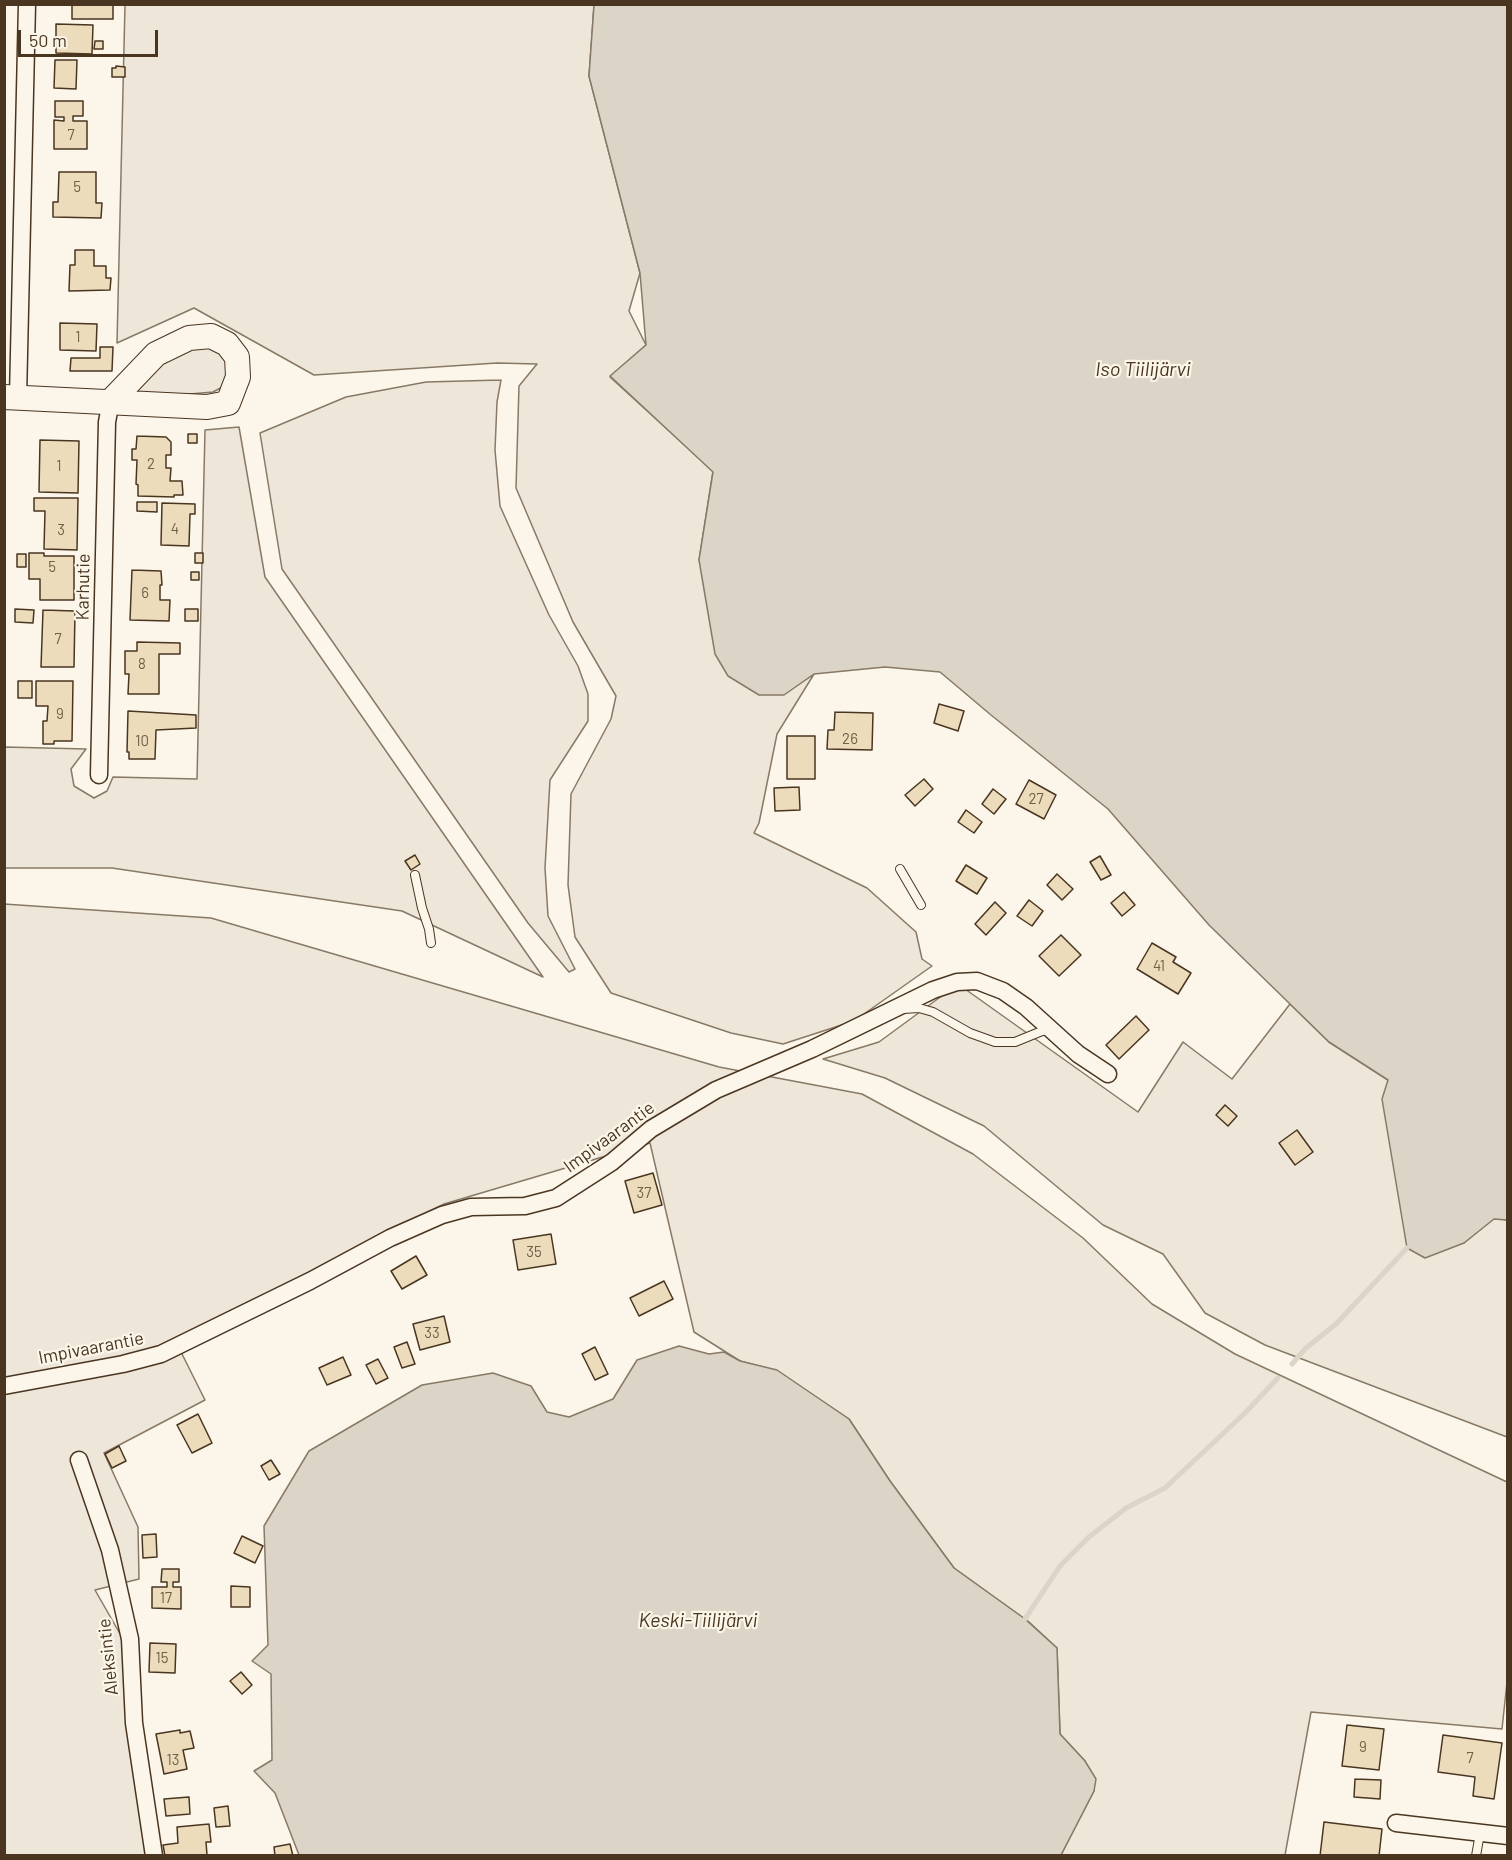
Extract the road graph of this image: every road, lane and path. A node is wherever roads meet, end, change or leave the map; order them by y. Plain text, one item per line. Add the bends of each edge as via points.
1 (27, 4) edge
2 (11, 397) edge
3 (111, 401) junction
4 (99, 775) dead end
5 (900, 869) dead end
6 (416, 875) dead end
7 (921, 905) dead end
8 (431, 943) dead end
9 (895, 1009) junction
10 (1049, 1030) junction
11 (1107, 1074) dead end
12 (4, 1386) edge
13 (79, 1460) dead end
14 (1396, 1823) dead end
15 (1480, 1833) junction
16 (1508, 1836) edge
17 (154, 1856) edge
18 (1476, 1856) edge

1 - 2 street
2 - 3 street
3 - 3 street via 207,407 228,403 238,377 237,357 227,344 211,336 189,338 156,354
3 - 4 street, Karhutie
5 - 7 lane
6 - 8 lane
9 - 10 lane via 933,1012 995,1042 1015,1042
9 - 10 street, Impivaarantie via 933,990 957,982 977,981 1003,991
9 - 12 street, Impivaarantie via 716,1089 651,1129 612,1162 556,1198 525,1206 471,1207 442,1215 161,1354
10 - 11 street, Impivaarantie
13 - 17 street, Aleksintie via 110,1550 130,1639 134,1723
14 - 15 street
15 - 16 street
15 - 18 lane

